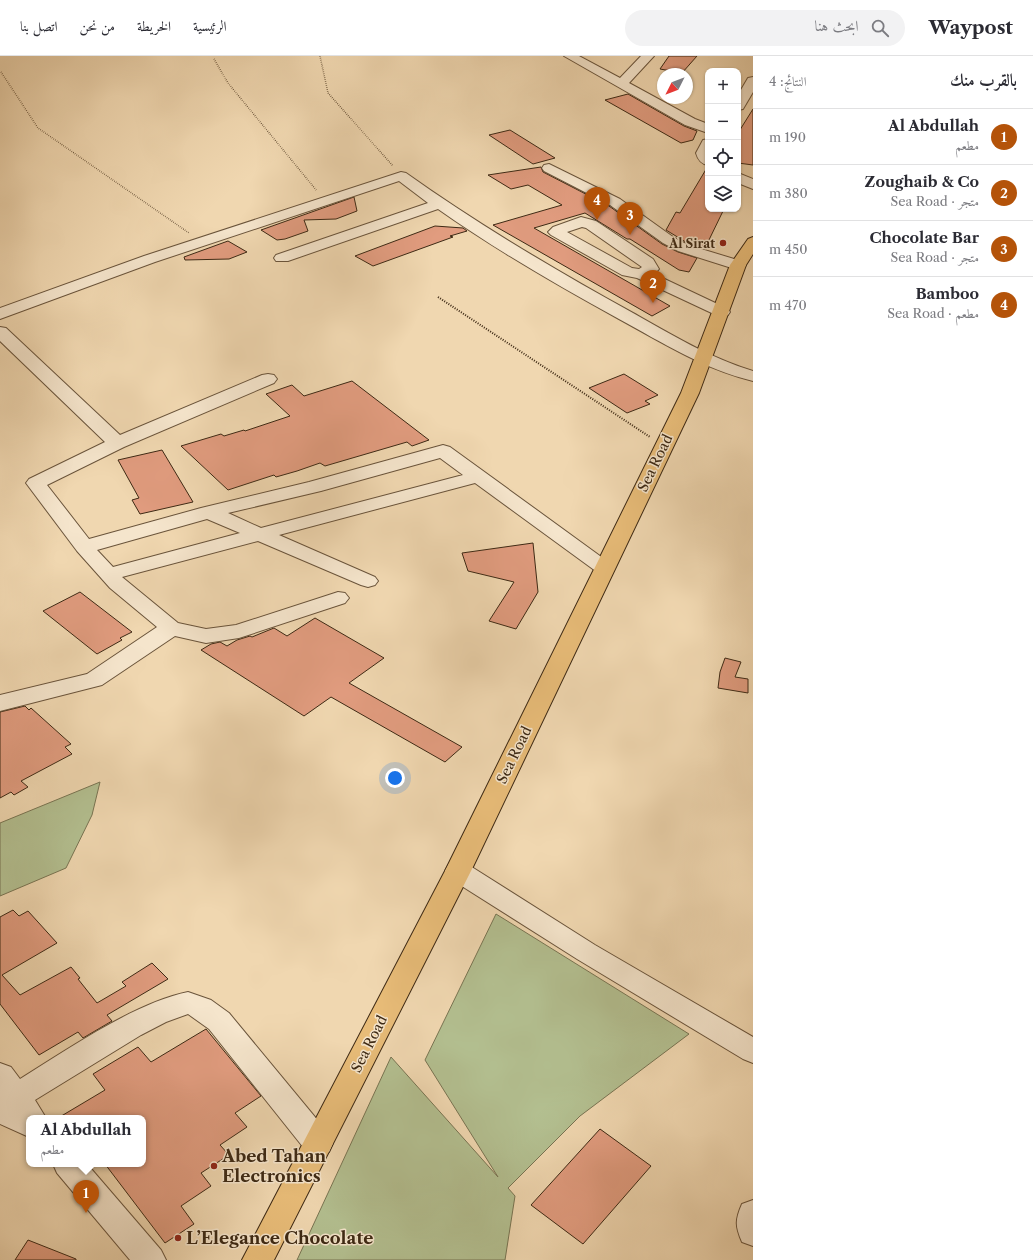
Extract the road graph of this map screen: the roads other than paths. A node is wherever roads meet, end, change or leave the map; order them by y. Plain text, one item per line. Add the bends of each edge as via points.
1 (570, 56) edge
2 (648, 56) edge
3 (753, 81) edge
4 (621, 84) junction
5 (741, 109) edge
6 (705, 128) edge
7 (705, 149) edge
8 (705, 158) edge
9 (549, 168) dead end
10 (741, 179) edge
11 (753, 185) edge
12 (439, 204) junction
13 (753, 242) edge
14 (282, 258) dead end
15 (738, 266) junction
16 (641, 274) junction
17 (722, 312) junction
18 (0, 314) edge
19 (0, 332) edge
20 (703, 359) junction
21 (753, 376) edge
22 (268, 379) dead end
23 (117, 443) junction
24 (477, 477) junction
25 (208, 512) junction
26 (259, 535) junction
27 (84, 547) junction
28 (604, 568) junction
29 (109, 574) junction
30 (368, 581) dead end
31 (338, 598) dead end
32 (171, 628) junction
33 (0, 703) edge
34 (458, 871) junction
35 (753, 1050) edge
36 (8, 1093) edge
37 (26, 1120) edge
38 (318, 1143) junction
39 (71, 1167) edge
40 (753, 1214) edge
41 (753, 1232) edge
42 (150, 1260) edge
43 (258, 1260) edge

1 - 4 street
2 - 4 street
3 - 5 street
4 - 6 street
7 - 8 street
9 - 15 street via 615,202 683,248
10 - 11 street
12 - 14 street
12 - 18 street via 401,176 52,293
12 - 20 street via 561,281
13 - 15 highway, Sea Road
15 - 17 highway, Sea Road
16 - 16 street via 628,272 556,232 581,222 591,224 647,262 651,269
16 - 17 street
17 - 20 highway, Sea Road
19 - 23 street
20 - 21 street
20 - 28 highway, Sea Road via 690,393
22 - 23 street
23 - 27 street via 36,482
24 - 25 street via 443,451 314,487
24 - 26 street
24 - 28 street
25 - 26 street
25 - 27 street
26 - 29 street
26 - 30 street
27 - 29 street
28 - 34 highway, Sea Road
29 - 32 street via 117,584
31 - 32 street via 239,631 206,636
32 - 33 street via 94,680
34 - 35 street via 586,952
34 - 38 highway, Sea Road
36 - 37 street
36 - 38 street via 142,1021 175,1005 187,1003 205,1009 219,1021
38 - 43 highway, Sea Road
39 - 42 street
40 - 41 street

